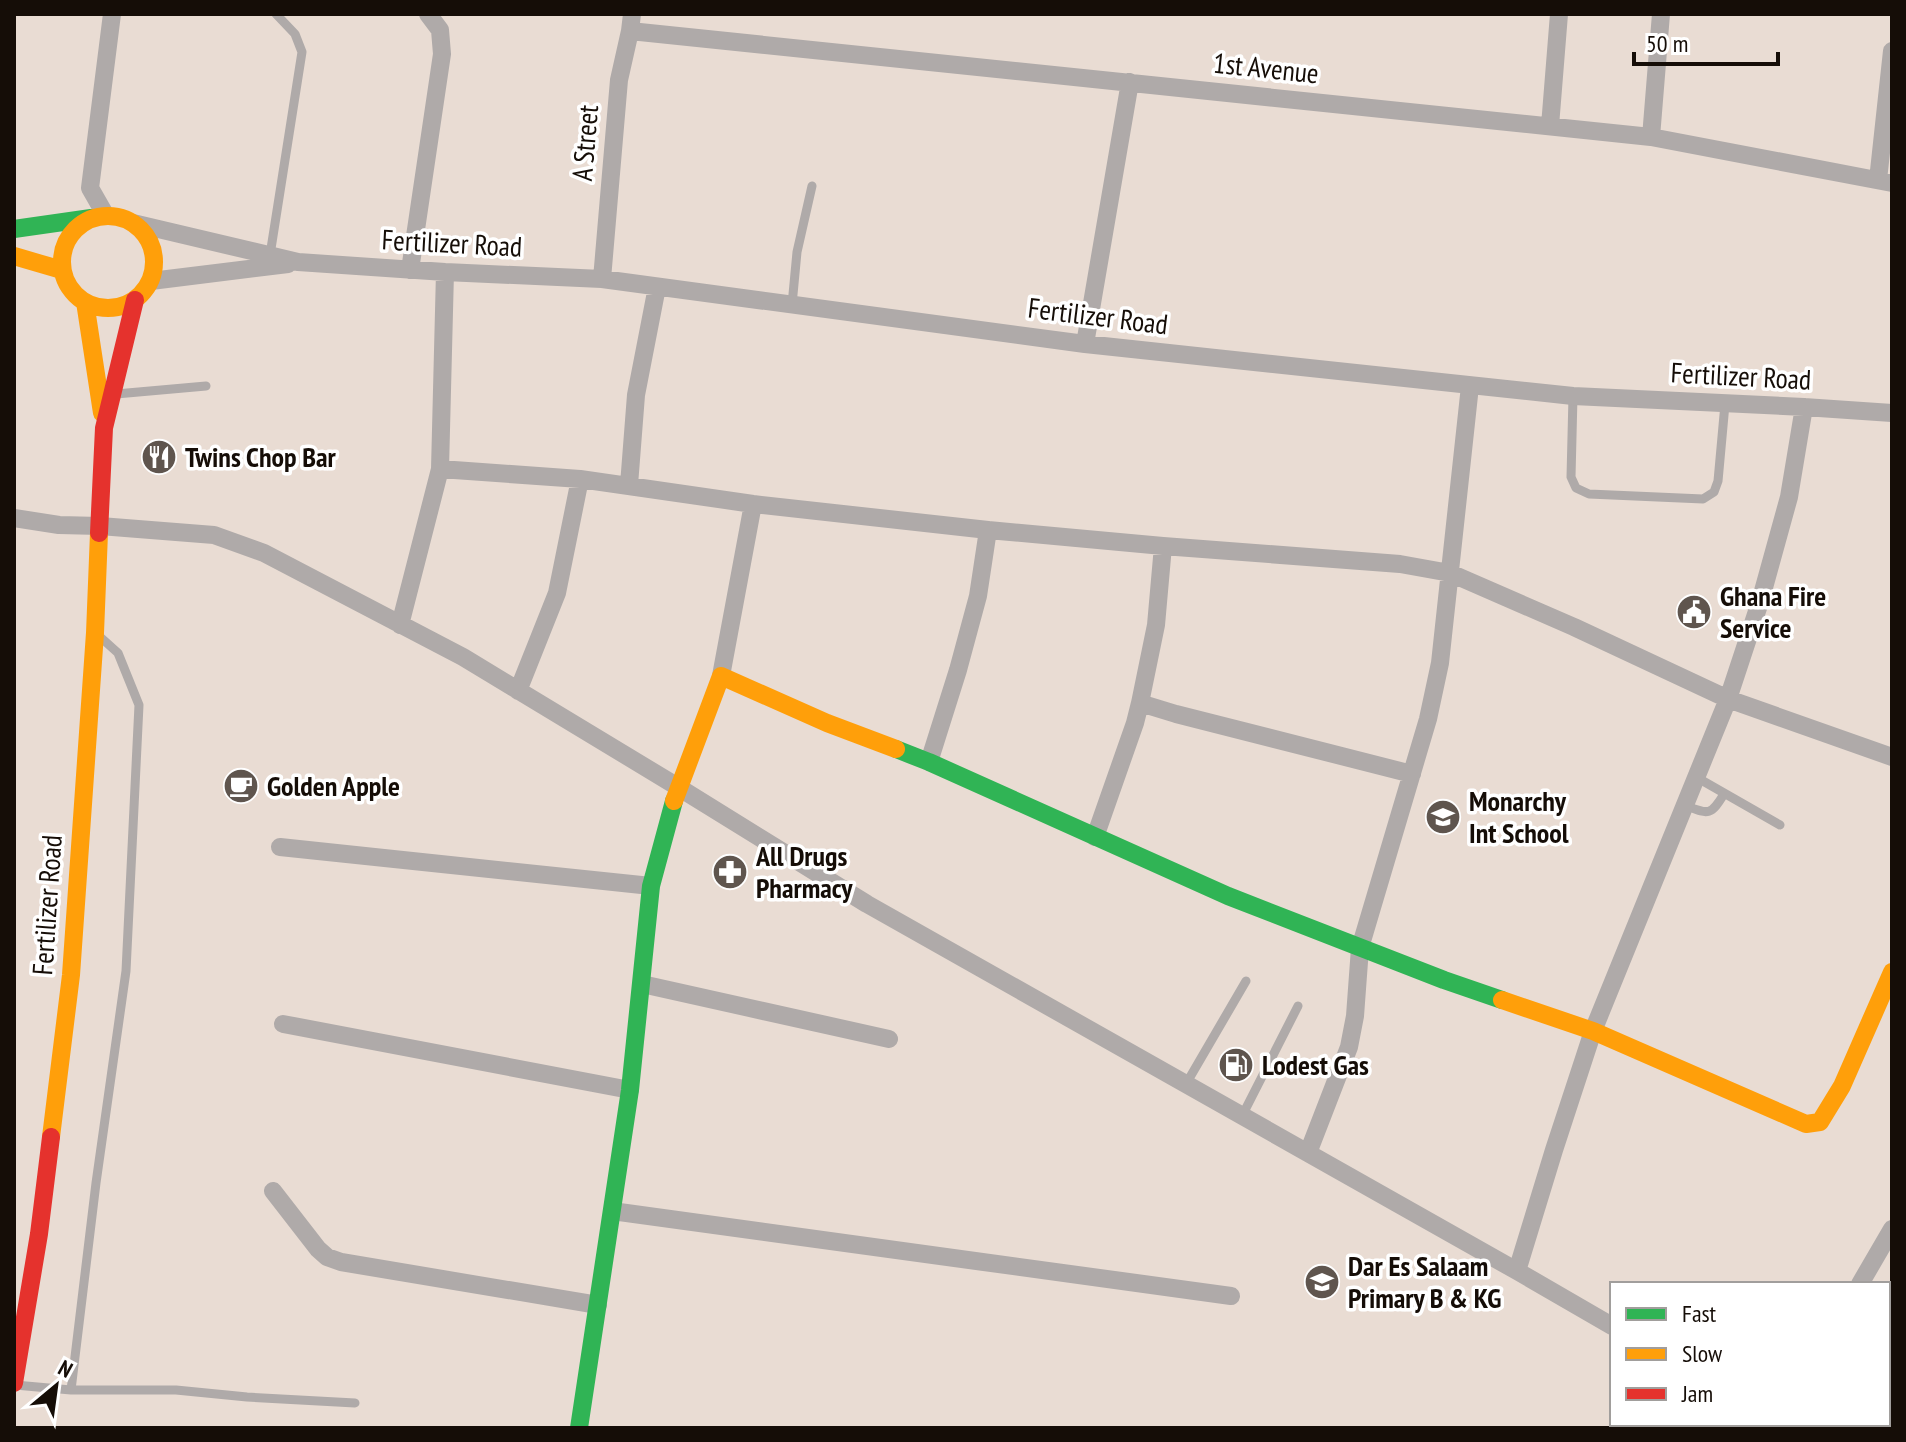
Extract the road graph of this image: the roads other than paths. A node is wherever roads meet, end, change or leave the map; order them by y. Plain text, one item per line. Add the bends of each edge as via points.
1 (112, 14) edge
2 (276, 14) edge
3 (428, 14) edge
4 (1559, 14) edge
5 (1661, 14) edge
6 (631, 22) edge
7 (1892, 51) edge
8 (1130, 82) junction
9 (1550, 126) junction
10 (1651, 137) junction
11 (1885, 182) edge
12 (812, 186) dead end
13 (99, 217) junction
14 (133, 223) junction
15 (14, 229) edge
16 (270, 255) junction
17 (15, 258) edge
18 (298, 262) junction
19 (62, 270) junction
20 (410, 270) junction
21 (445, 272) junction
22 (602, 279) junction
23 (151, 281) junction
24 (657, 287) junction
25 (135, 300) junction
26 (85, 302) junction
27 (792, 305) junction
28 (1085, 344) junction
29 (206, 386) dead end
30 (1470, 386) junction
31 (112, 395) junction
32 (1573, 396) junction
33 (1725, 403) junction
34 (1804, 407) junction
35 (1892, 413) edge
36 (104, 428) junction
37 (440, 469) junction
38 (580, 479) junction
39 (629, 485) junction
40 (753, 504) junction
41 (14, 518) edge
42 (100, 526) junction
43 (988, 530) junction
44 (1163, 546) junction
45 (1450, 573) junction
46 (400, 625) junction
47 (95, 633) junction
48 (721, 676) junction
49 (518, 691) junction
50 (1728, 699) junction
51 (1140, 703) junction
52 (1892, 757) edge
53 (929, 762) junction
54 (1412, 774) junction
55 (1696, 777) junction
56 (678, 787) junction
57 (1724, 794) junction
58 (1684, 805) junction
59 (1780, 825) dead end
60 (1095, 837) junction
61 (280, 847) dead end
62 (651, 886) junction
63 (1360, 948) junction
64 (1892, 972) edge
65 (1246, 981) dead end
66 (642, 984) junction
67 (1298, 1006) dead end
68 (283, 1024) dead end
69 (1593, 1031) junction
70 (889, 1039) dead end
71 (1186, 1084) junction
72 (630, 1090) junction
73 (1242, 1116) junction
74 (1308, 1153) junction
75 (273, 1191) dead end
76 (612, 1211) junction
77 (1892, 1229) edge
78 (1517, 1271) junction
79 (1861, 1282) edge
80 (1231, 1296) dead end
81 (598, 1305) junction
82 (1610, 1325) edge
83 (14, 1384) edge
84 (71, 1390) junction
85 (355, 1403) dead end
86 (579, 1428) edge

1 - 13 street via 90,188
2 - 16 lane via 295,34 302,52
3 - 20 street via 440,30 442,54
4 - 9 street
5 - 10 street
6 - 8 street, 1st Avenue
6 - 22 street, A Street via 619,80
7 - 11 street
8 - 9 street, 1st Avenue
8 - 28 street
9 - 10 street, 1st Avenue
10 - 11 street, 1st Avenue
12 - 27 lane
13 - 14 street
13 - 15 street
13 - 19 street via 74,230 63,249
14 - 16 street, Fertilizer Road
14 - 23 street via 153,249
16 - 18 street, Fertilizer Road
17 - 19 street
18 - 20 street, Fertilizer Road
18 - 23 street, Fertilizer Road
19 - 26 street via 74,294
20 - 21 street, Fertilizer Road
21 - 22 street, Fertilizer Road
21 - 37 street
22 - 24 street, Fertilizer Road
23 - 25 street
24 - 27 street, Fertilizer Road
24 - 39 street via 636,395
25 - 26 street via 101,308
25 - 31 street, Fertilizer Road
26 - 36 street, Fertilizer Road
27 - 28 street, Fertilizer Road
28 - 30 street, Fertilizer Road
29 - 31 lane
30 - 32 street, Fertilizer Road
30 - 45 street
31 - 36 street, Fertilizer Road
32 - 33 street, Fertilizer Road
32 - 33 lane via 1571,477 1576,488 1589,494 1646,497 1703,499 1714,492
33 - 34 street, Fertilizer Road
34 - 35 street, Fertilizer Road
34 - 50 street via 1789,497
36 - 42 street, Fertilizer Road
37 - 38 street
37 - 46 street
38 - 39 street
38 - 49 street via 557,593
39 - 40 street
40 - 43 street
40 - 48 street
41 - 42 street
42 - 46 street via 214,535 264,553
42 - 47 street, Fertilizer Road
43 - 44 street
43 - 53 street via 978,596
44 - 45 street via 1400,564
44 - 51 street via 1156,625
45 - 50 street
45 - 54 street via 1440,663
46 - 49 street
47 - 83 street, Fertilizer Road via 71,975 39,1234
47 - 84 lane via 118,653 139,705 126,971
48 - 53 street
48 - 56 street
49 - 56 street
50 - 52 street
50 - 55 street
51 - 54 street
51 - 60 street
53 - 60 street
54 - 63 street
55 - 57 lane
55 - 58 street
56 - 62 street
56 - 71 street via 867,904
57 - 58 lane via 1711,812
57 - 59 lane
58 - 69 street
60 - 63 street
61 - 62 street
62 - 66 street
63 - 69 street
63 - 74 street via 1349,1047
64 - 69 street via 1842,1086 1815,1124
65 - 71 lane
66 - 70 street
66 - 72 street
67 - 73 lane
68 - 72 street
69 - 78 street
71 - 73 street
72 - 76 street
73 - 74 street
74 - 78 street
75 - 81 street via 318,1249 341,1262
76 - 80 street
76 - 81 street
77 - 79 street
78 - 82 street
81 - 86 street
83 - 84 lane
84 - 85 lane via 176,1390

